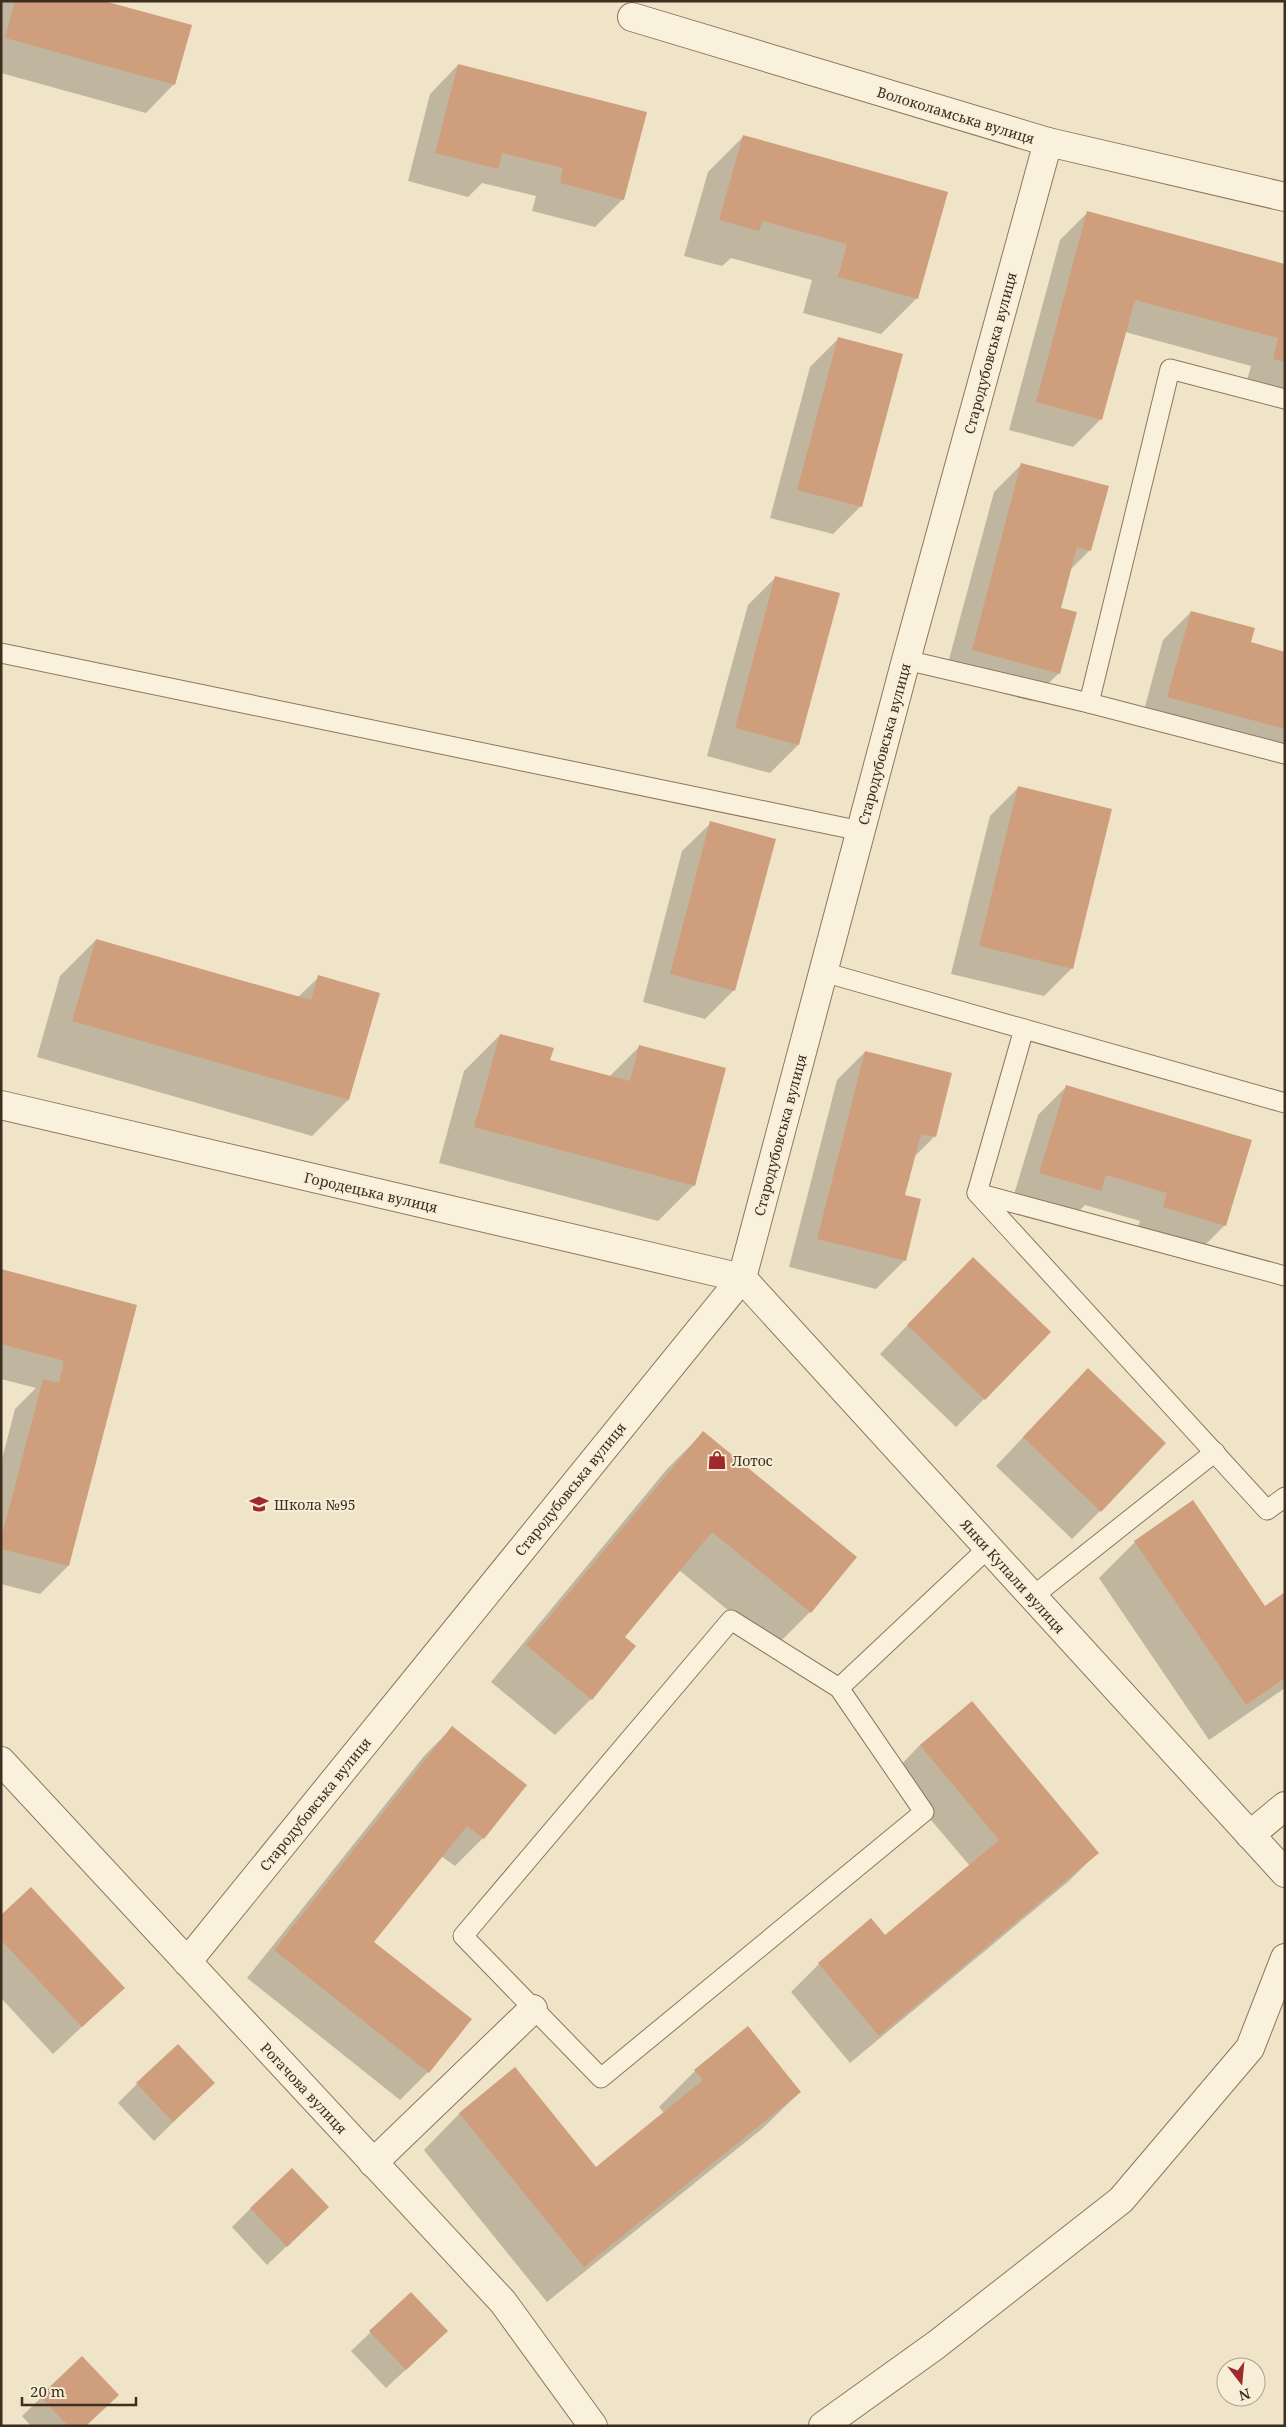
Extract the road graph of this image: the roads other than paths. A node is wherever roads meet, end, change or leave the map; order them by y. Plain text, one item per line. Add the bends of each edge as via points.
1 (632, 17) dead end
2 (1048, 142) junction
3 (1285, 197) edge
4 (1285, 399) edge
5 (1, 653) edge
6 (906, 660) junction
7 (1090, 703) junction
8 (1285, 754) edge
9 (861, 831) junction
10 (823, 972) junction
11 (1024, 1029) junction
12 (1285, 1103) edge
13 (1, 1105) edge
14 (977, 1193) junction
15 (1285, 1276) edge
16 (742, 1278) junction
17 (1215, 1452) junction
18 (1285, 1497) edge
19 (988, 1548) junction
20 (1032, 1597) junction
21 (839, 1688) junction
22 (1, 1761) edge
23 (1285, 1806) edge
24 (1250, 1835) junction
25 (1285, 1873) edge
26 (1285, 1958) edge
27 (187, 1962) junction
28 (533, 2009) junction
29 (373, 2163) junction
30 (593, 2426) edge
31 (823, 2426) edge

1 - 2 street, Волоколамська вулиця
2 - 3 street, Волоколамська вулиця
2 - 6 street, Стародубовська вулиця
4 - 7 lane via 1170,369
5 - 9 lane
6 - 7 lane
6 - 9 street, Стародубовська вулиця
7 - 8 lane
9 - 10 street, Стародубовська вулиця
10 - 11 lane
10 - 16 street, Стародубовська вулиця
11 - 12 lane
11 - 14 lane
13 - 16 street, Городецька вулиця
14 - 15 lane
14 - 17 lane
16 - 19 street, Янки Купали вулиця
16 - 27 street, Стародубовська вулиця
17 - 18 lane via 1267,1510
17 - 20 lane
19 - 20 street, Янки Купали вулиця
19 - 21 lane
20 - 24 street, Янки Купали вулиця
21 - 28 lane via 731,1620 463,1936
21 - 28 lane via 924,1812 601,2078
22 - 27 street, Рогачова вулиця
23 - 24 street
24 - 25 street, Янки Купали вулиця
26 - 31 street via 1250,2048 1121,2200 936,2345
27 - 29 street, Рогачова вулиця
28 - 29 street
29 - 30 street, Рогачова вулиця via 503,2302

